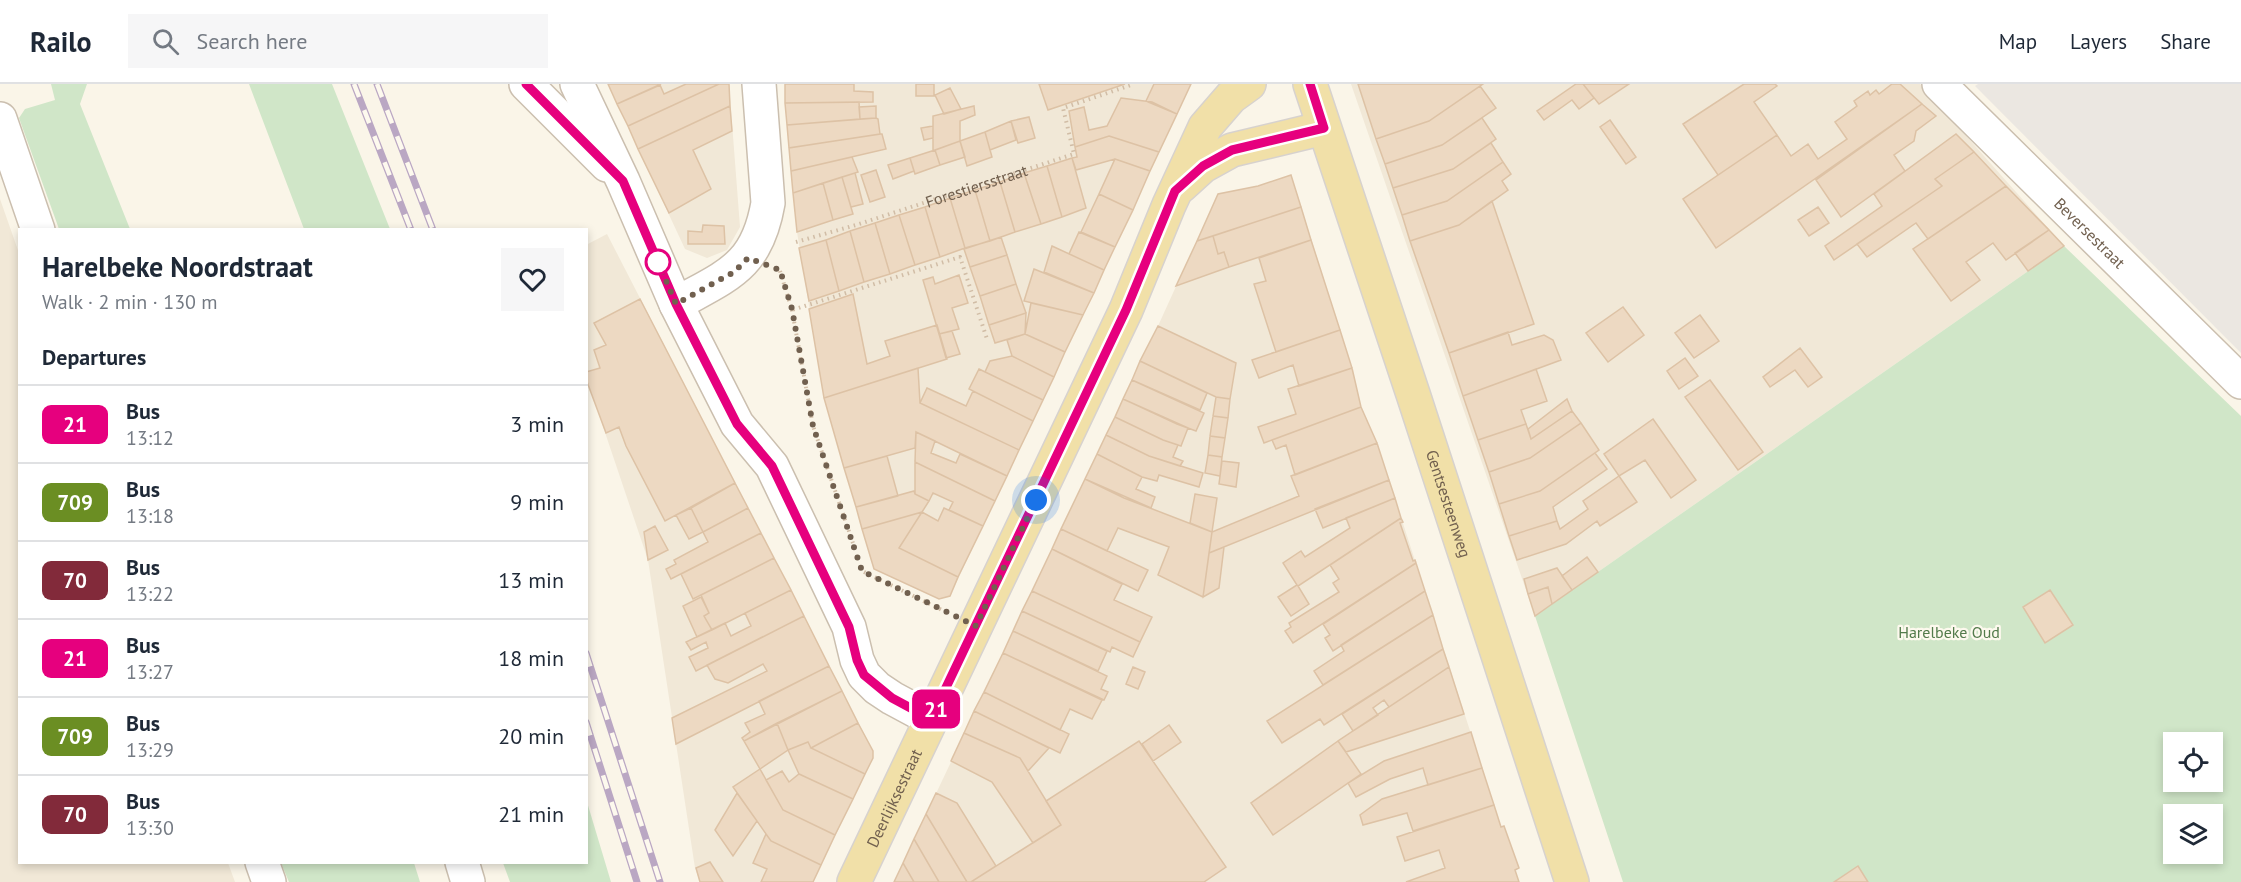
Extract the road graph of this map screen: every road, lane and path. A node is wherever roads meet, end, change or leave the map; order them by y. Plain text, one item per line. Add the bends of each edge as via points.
1 (526, 84) edge
2 (577, 84) edge
3 (759, 84) edge
4 (1134, 84) edge
5 (1249, 84) edge
6 (1310, 84) edge
7 (1939, 84) edge
8 (0, 119) edge
9 (1324, 128) junction
10 (623, 181) junction
11 (1175, 191) junction
12 (38, 228) edge
13 (789, 243) dead end
14 (748, 258) junction
15 (783, 261) dead end
16 (780, 270) junction
17 (676, 304) junction
18 (792, 309) junction
19 (987, 339) dead end
20 (2241, 382) edge
21 (859, 560) dead end
22 (862, 571) dead end
23 (976, 626) junction
24 (931, 719) junction
25 (263, 864) edge
26 (463, 864) edge
27 (269, 882) edge
28 (468, 882) edge
29 (854, 882) edge
30 (1572, 882) edge

1 - 10 street
2 - 10 street
3 - 14 street via 768,203 765,222
4 - 13 path, Forestiersstraat via 1063,108 1074,154
5 - 11 main road, Deerlijksestraat via 1205,127
6 - 9 main road, Gentsesteenweg
7 - 20 street, Beversestraat
8 - 12 street
9 - 11 main road, Deerlijksestraat via 1232,150 1203,166
9 - 30 main road, Gentsesteenweg
10 - 17 street
11 - 23 main road, Deerlijksestraat via 1126,310
14 - 16 path
14 - 17 street via 734,272
15 - 16 path
16 - 18 path
17 - 24 street via 737,424 772,466 849,627 864,675 892,698
18 - 19 path via 960,257
18 - 21 path via 813,426
22 - 23 path
23 - 24 main road, Deerlijksestraat
24 - 29 main road, Deerlijksestraat
25 - 27 street
26 - 28 street

